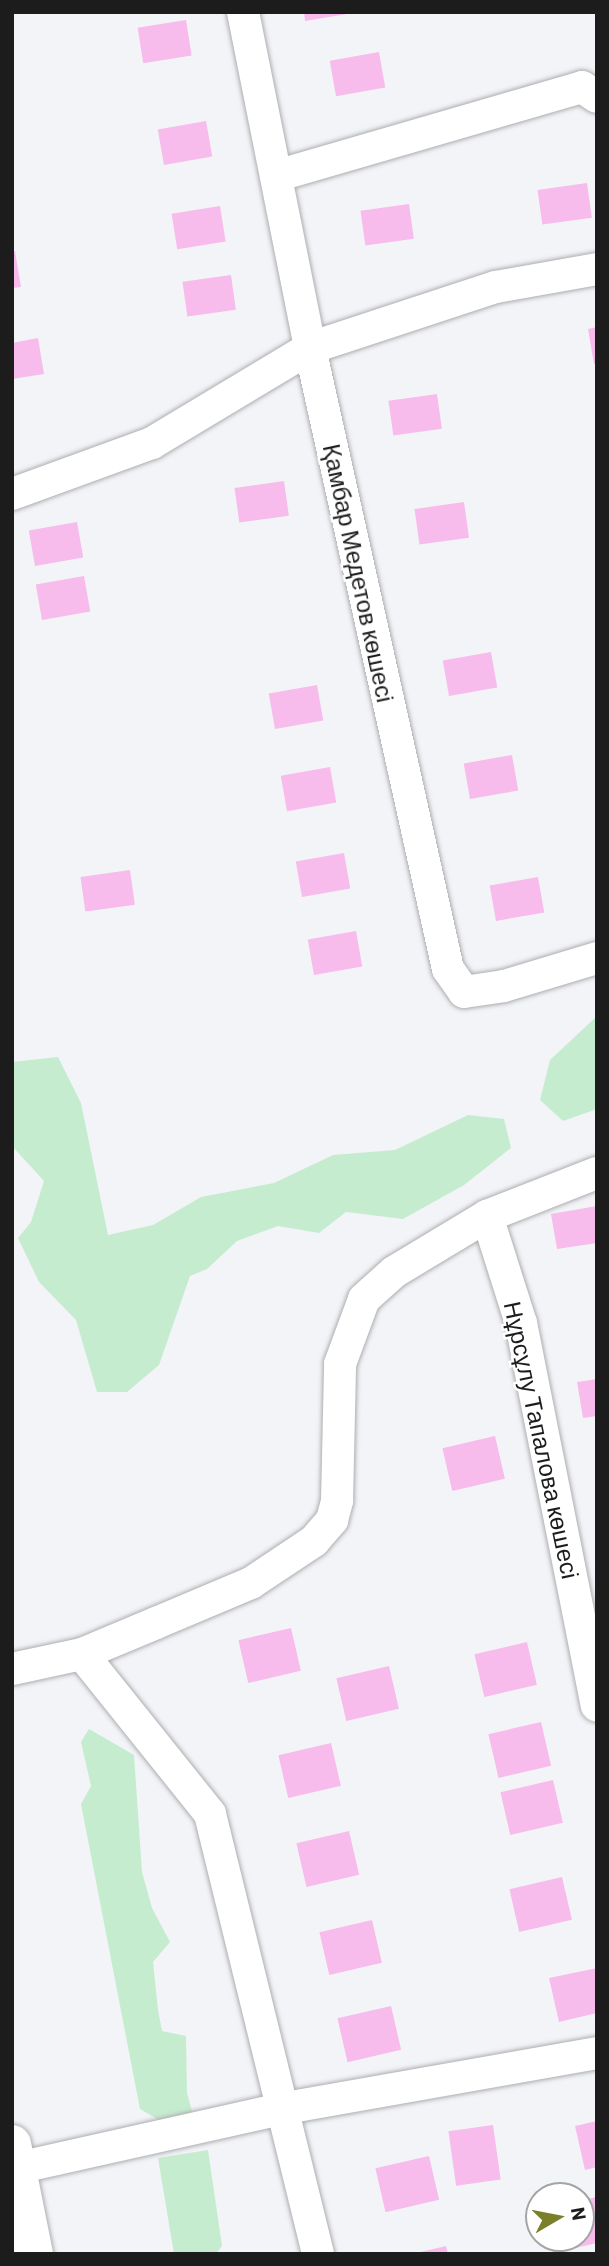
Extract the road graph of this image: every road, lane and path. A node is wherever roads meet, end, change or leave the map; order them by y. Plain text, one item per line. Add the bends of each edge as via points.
1 (243, 12) edge
2 (592, 85) edge
3 (276, 176) junction
4 (597, 269) edge
5 (310, 348) junction
6 (12, 494) edge
7 (597, 958) edge
8 (597, 1173) edge
9 (487, 1216) junction
10 (82, 1654) junction
11 (12, 1669) edge
12 (597, 1706) edge
13 (597, 2053) edge
14 (280, 2109) junction
15 (15, 2156) edge
16 (34, 2254) edge
17 (318, 2254) edge

1 - 3 street, Қамбар Медетов көшесі
2 - 3 street
3 - 5 street, Қамбар Медетов көшесі
4 - 5 street via 496,286
5 - 6 street via 152,443
5 - 7 street, Қамбар Медетов көшесі via 448,968 464,992 504,986
8 - 9 street
9 - 10 street via 394,1272 364,1299 340,1364 337,1501 325,1529 288,1562 251,1583
9 - 12 street, Нұрсұлу Тапалова көшесі via 521,1323
10 - 11 street
10 - 14 street via 210,1814
13 - 14 street
14 - 15 street
14 - 17 street
15 - 16 highway

